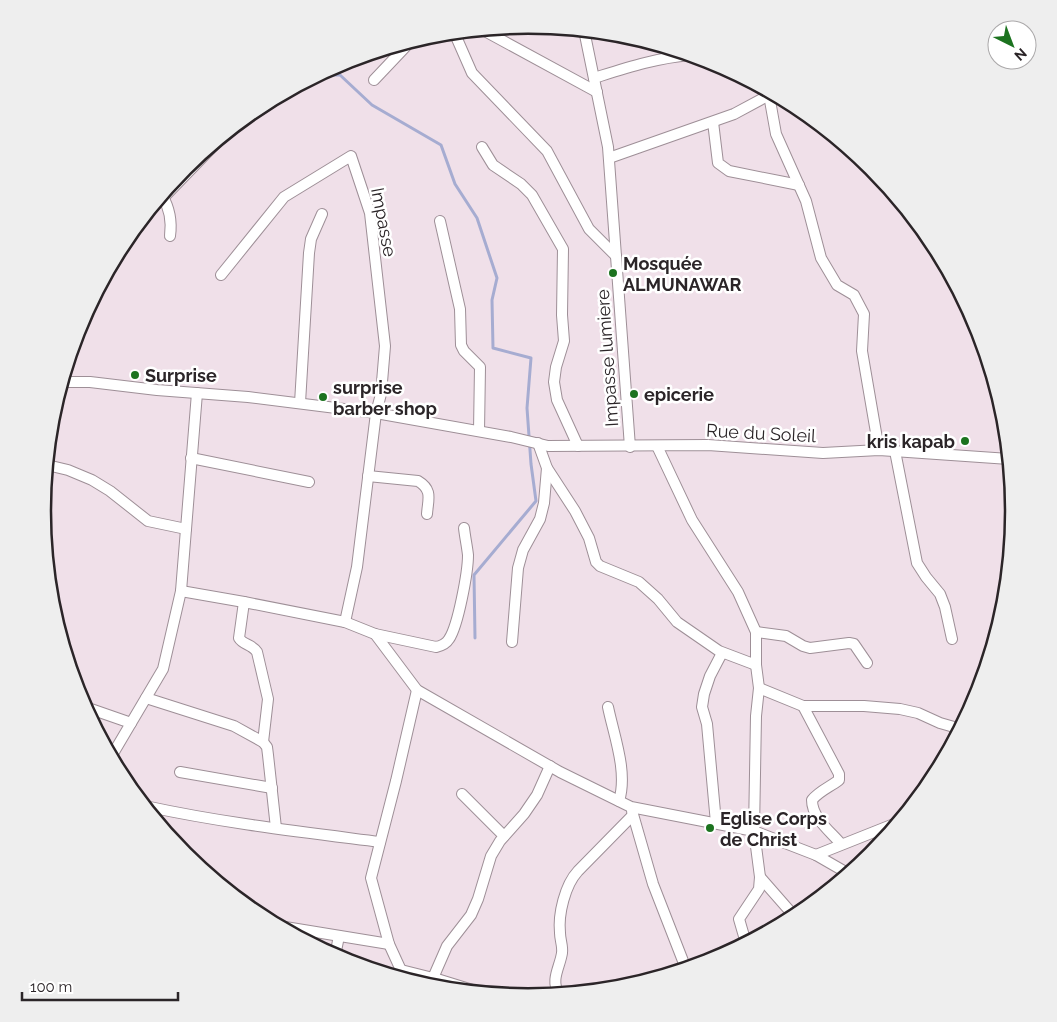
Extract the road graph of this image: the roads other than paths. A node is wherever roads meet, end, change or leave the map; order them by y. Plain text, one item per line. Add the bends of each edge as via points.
1 (492, 35) edge
2 (586, 37) edge
3 (457, 39) edge
4 (401, 51) edge
5 (672, 56) edge
6 (594, 78) junction
7 (374, 80) dead end
8 (596, 92) junction
9 (765, 97) edge
10 (772, 101) edge
11 (713, 122) junction
12 (482, 147) dead end
13 (609, 158) junction
14 (799, 185) junction
15 (165, 202) edge
16 (322, 214) dead end
17 (440, 221) dead end
18 (170, 236) dead end
19 (616, 256) junction
20 (221, 275) dead end
21 (70, 382) edge
22 (196, 393) junction
23 (300, 403) junction
24 (376, 413) junction
25 (479, 431) junction
26 (538, 443) junction
27 (578, 446) junction
28 (630, 446) junction
29 (657, 446) junction
30 (879, 450) junction
31 (895, 451) junction
32 (191, 458) junction
33 (1003, 459) edge
34 (53, 467) edge
35 (547, 468) junction
36 (368, 476) junction
37 (309, 482) dead end
38 (427, 514) dead end
39 (464, 528) dead end
40 (186, 529) junction
41 (181, 591) junction
42 (244, 602) junction
43 (345, 622) junction
44 (756, 632) junction
45 (375, 634) junction
46 (952, 639) dead end
47 (512, 642) dead end
48 (722, 653) junction
49 (867, 663) dead end
50 (756, 665) junction
51 (759, 688) junction
52 (416, 690) junction
53 (146, 698) junction
54 (608, 706) dead end
55 (803, 706) junction
56 (95, 711) edge
57 (131, 723) junction
58 (955, 726) edge
59 (263, 742) junction
60 (115, 751) edge
61 (550, 766) junction
62 (180, 772) dead end
63 (272, 788) junction
64 (462, 794) dead end
65 (619, 801) junction
66 (155, 808) edge
67 (632, 811) junction
68 (716, 823) junction
69 (886, 827) edge
70 (276, 828) junction
71 (754, 831) junction
72 (504, 836) junction
73 (380, 842) junction
74 (841, 844) junction
75 (816, 855) junction
76 (843, 870) edge
77 (760, 877) junction
78 (789, 911) edge
79 (300, 929) edge
80 (339, 936) junction
81 (744, 937) edge
82 (389, 944) junction
83 (337, 948) edge
84 (683, 960) dead end
85 (401, 971) edge
86 (435, 979) edge
87 (555, 987) edge

1 - 8 street
2 - 6 street, Impasse lumiere
3 - 19 street via 472,73 547,151 589,229
4 - 7 street
5 - 6 street
6 - 8 street, Impasse lumiere
8 - 13 street, Impasse lumiere
9 - 11 street
10 - 14 street via 776,134
11 - 13 street
11 - 14 street via 720,166 729,171
12 - 27 street via 497,169 532,194 563,249 564,341 554,382 557,400
13 - 19 street, Impasse lumiere
14 - 30 street via 821,258 837,285 854,295 864,314 862,351
15 - 18 street via 170,216
16 - 23 street via 311,239 309,253
17 - 25 street via 460,309 461,345 480,367
19 - 28 street, Impasse lumiere
20 - 24 street, Impasse via 284,197 351,156 370,213 385,346
21 - 22 street, Rue du Soleil
22 - 23 street, Rue du Soleil
22 - 32 street
23 - 24 street, Rue du Soleil
24 - 25 street, Rue du Soleil
24 - 36 street
25 - 26 street, Rue du Soleil
26 - 27 street, Rue du Soleil
26 - 35 street
27 - 28 street, Rue du Soleil
28 - 29 street, Rue du Soleil
29 - 30 street, Rue du Soleil via 708,445 823,453
29 - 44 street via 692,520 738,592
30 - 31 street, Rue du Soleil
31 - 33 street, Rue du Soleil
31 - 46 street via 917,563 940,594
32 - 37 street
32 - 40 street
34 - 40 street via 92,480 148,521
35 - 47 street via 540,519 523,550 518,568
35 - 48 street via 580,520 596,562 639,582 677,622
36 - 38 street via 418,482 425,486 429,492
36 - 43 street via 357,567
39 - 45 street via 468,556 466,576 449,640 436,647
40 - 41 street
41 - 42 street
41 - 53 street via 163,670
42 - 43 street
42 - 59 street via 239,638 255,649 268,699
43 - 45 street
44 - 49 street via 786,636 810,648 854,644
44 - 50 street
45 - 52 street
48 - 50 street
48 - 68 street via 710,676 702,707 707,724
50 - 51 street
51 - 55 street
51 - 71 street
52 - 61 street
52 - 73 street
53 - 57 street
53 - 59 street via 234,726
54 - 65 street via 622,776
55 - 58 street via 900,709
55 - 74 street via 839,774 839,780 812,800 812,807
56 - 57 street
57 - 60 street
59 - 63 street
61 - 65 street
61 - 72 street via 524,814
62 - 63 street
63 - 70 street
64 - 72 street
65 - 67 street
66 - 70 street
67 - 68 street
67 - 84 street via 653,884
67 - 87 street via 571,878 566,888 559,932 562,954 555,974
68 - 71 street
69 - 74 street
70 - 73 street
71 - 75 street
71 - 77 street
72 - 86 street via 491,856 471,915 447,946
73 - 82 street via 371,878
74 - 75 street
75 - 76 street
77 - 78 street
77 - 81 street via 759,889 739,919
79 - 80 street
80 - 82 street
80 - 83 street
82 - 85 street

